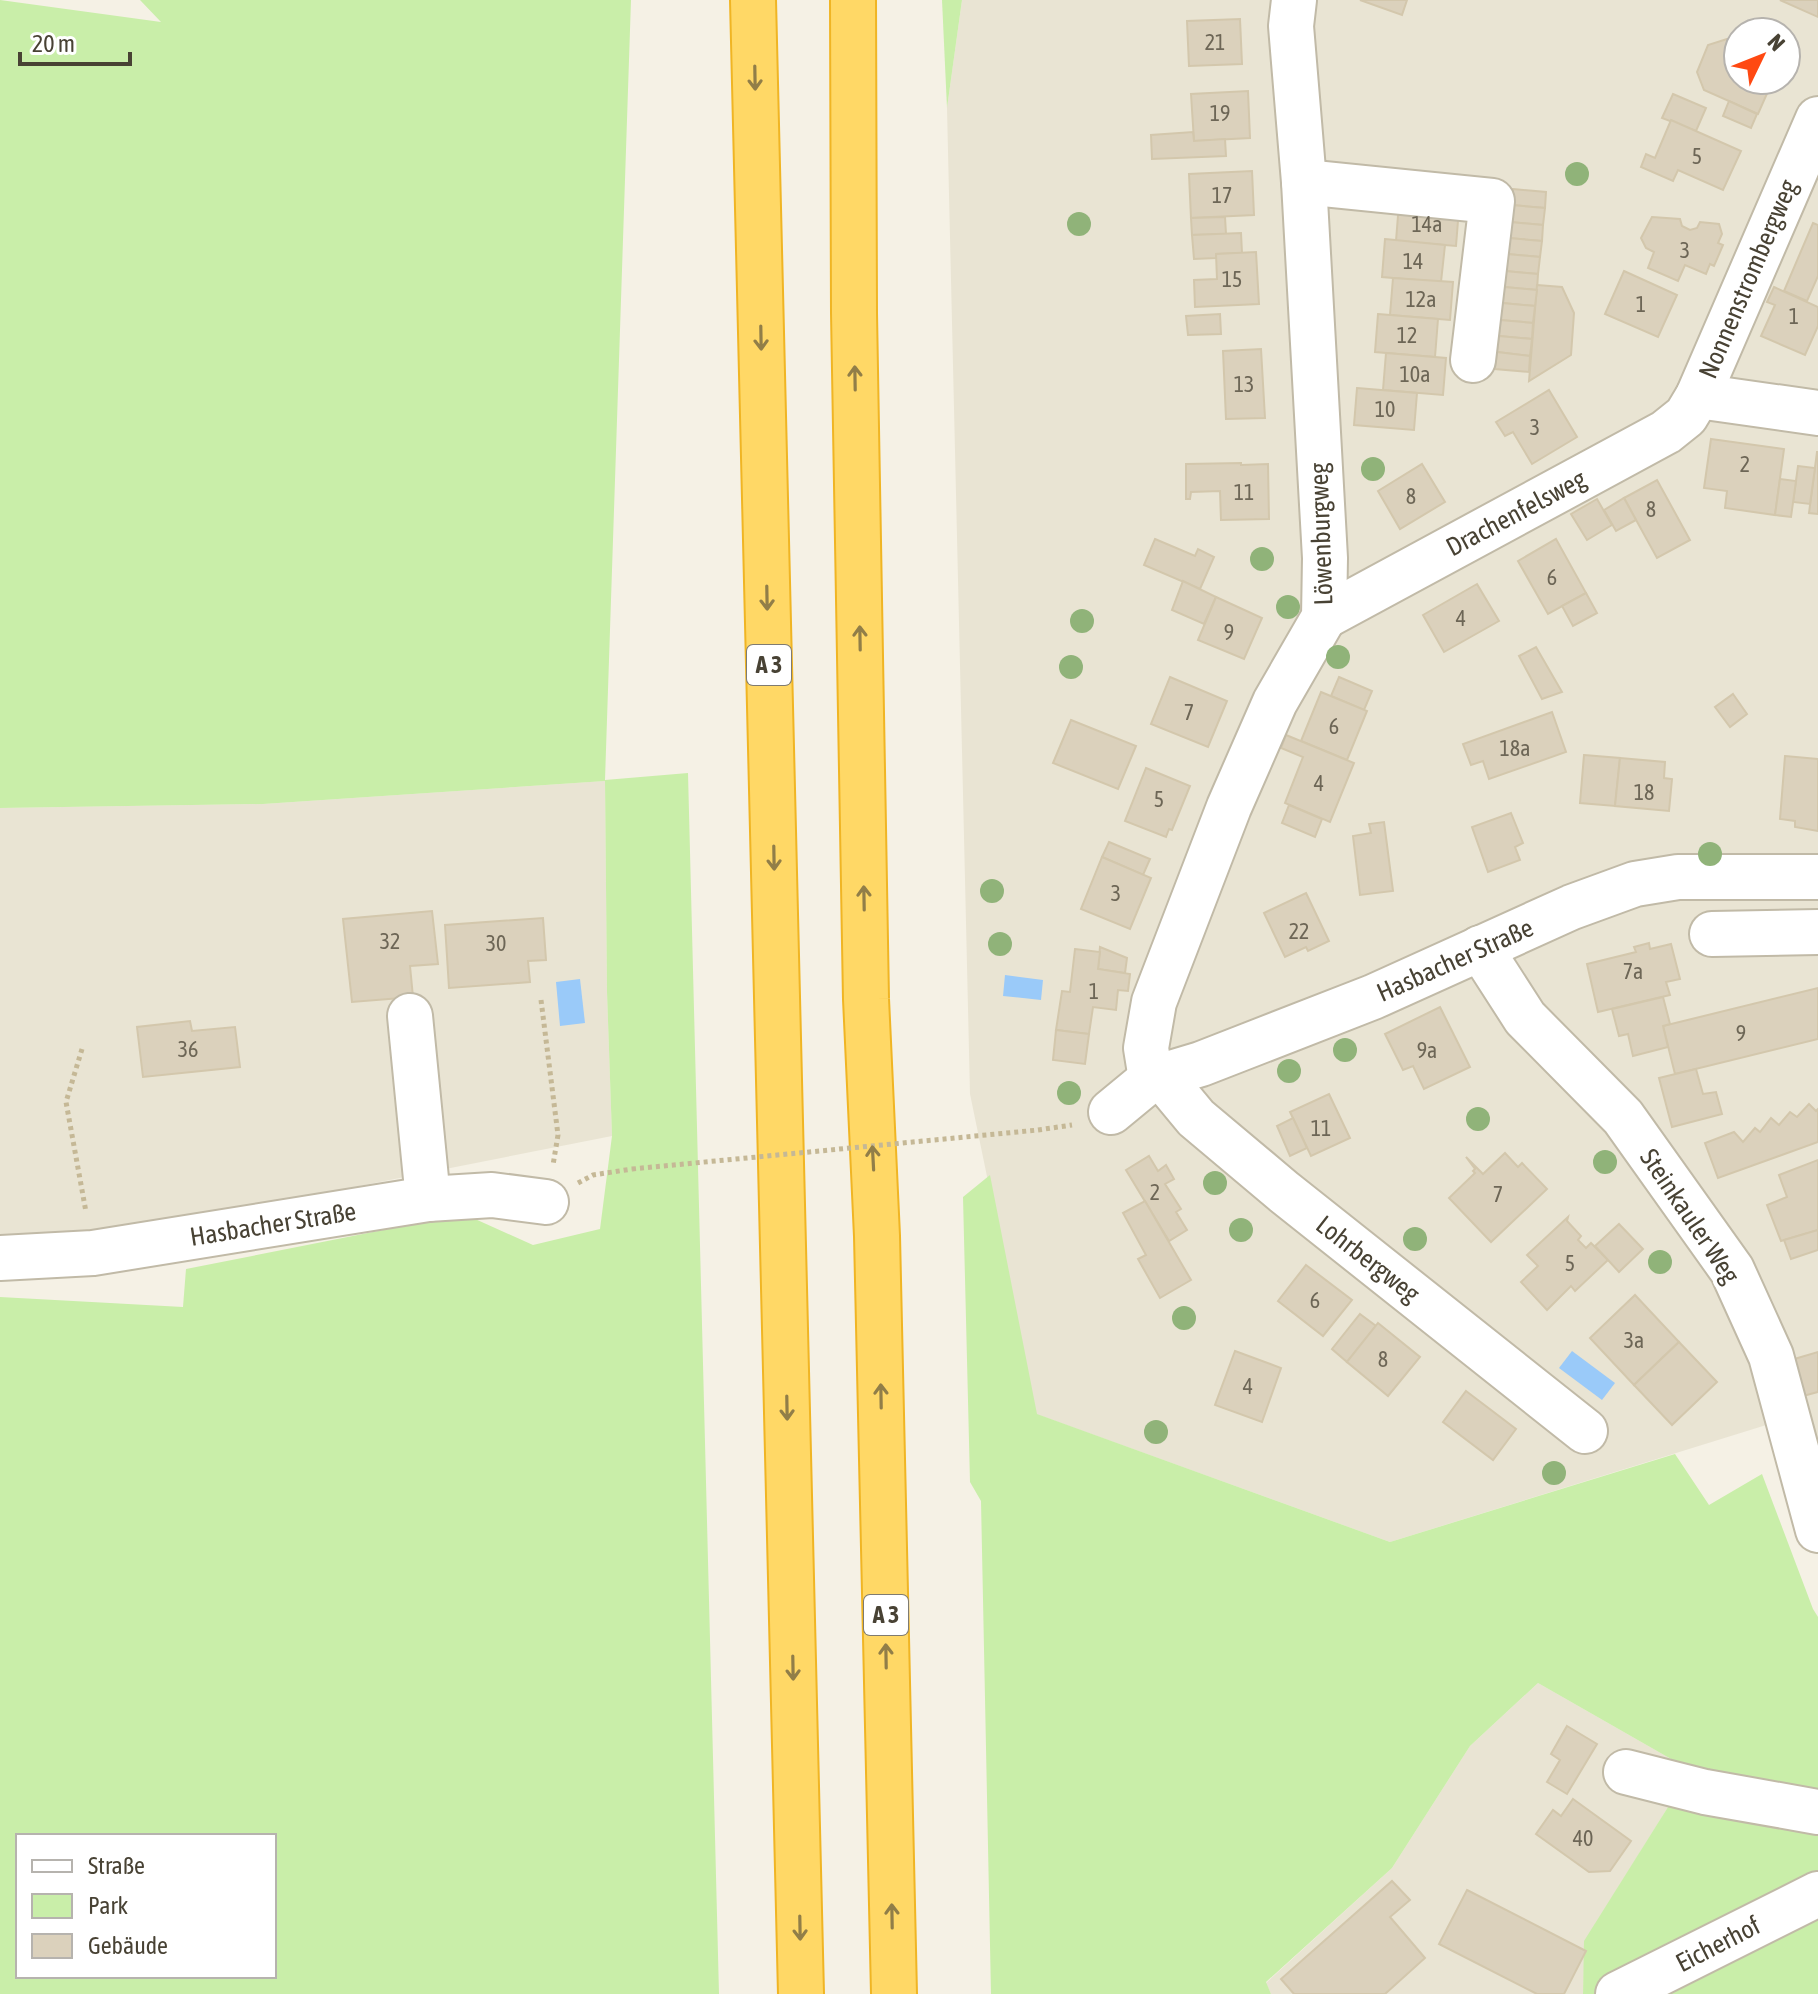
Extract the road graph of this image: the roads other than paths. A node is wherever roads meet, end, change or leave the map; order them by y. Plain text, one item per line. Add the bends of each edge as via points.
1 (753, 0) edge
2 (853, 0) edge
3 (1294, 0) edge
4 (1818, 119) edge
5 (1304, 182) junction
6 (1473, 360) dead end
7 (1698, 396) junction
8 (1818, 413) edge
9 (1324, 617) junction
10 (1818, 877) edge
11 (1818, 932) edge
12 (1712, 934) dead end
13 (1480, 948) junction
14 (410, 1016) dead end
15 (1156, 1078) junction
16 (1111, 1112) dead end
17 (428, 1199) junction
18 (546, 1202) road end
19 (0, 1258) edge
20 (1585, 1431) dead end
21 (1818, 1530) edge
22 (1626, 1772) dead end
23 (1818, 1812) edge
24 (1818, 1894) edge
25 (801, 1994) edge
26 (894, 1994) edge
27 (1618, 1994) edge

1 -> 25 highway, A 3
26 -> 2 highway, A 3 via 866,983
3 - 5 street, Löwenburgweg via 1291,26
4 - 7 street, Nonnenstrombergweg
5 - 6 street via 1492,201
5 - 9 street, Löwenburgweg
7 - 8 street
7 - 9 street, Drachenfelsweg via 1686,416 1666,432
9 - 15 street, Löwenburgweg via 1269,715 1154,1002 1146,1048
10 - 13 street, Hasbacher Straße via 1678,877 1635,884
11 - 12 street
13 - 15 street, Hasbacher Straße via 1373,997
13 - 21 street, Steinkauler Weg via 1525,1018 1623,1117 1732,1270 1771,1356
14 - 17 street
15 - 16 street, Hasbacher Straße
15 - 20 street, Lohrbergweg via 1284,1192
17 - 18 street, Hasbacher Straße via 492,1195
17 - 19 street, Hasbacher Straße via 93,1253
22 - 23 street
24 - 27 street, Eicherhof

